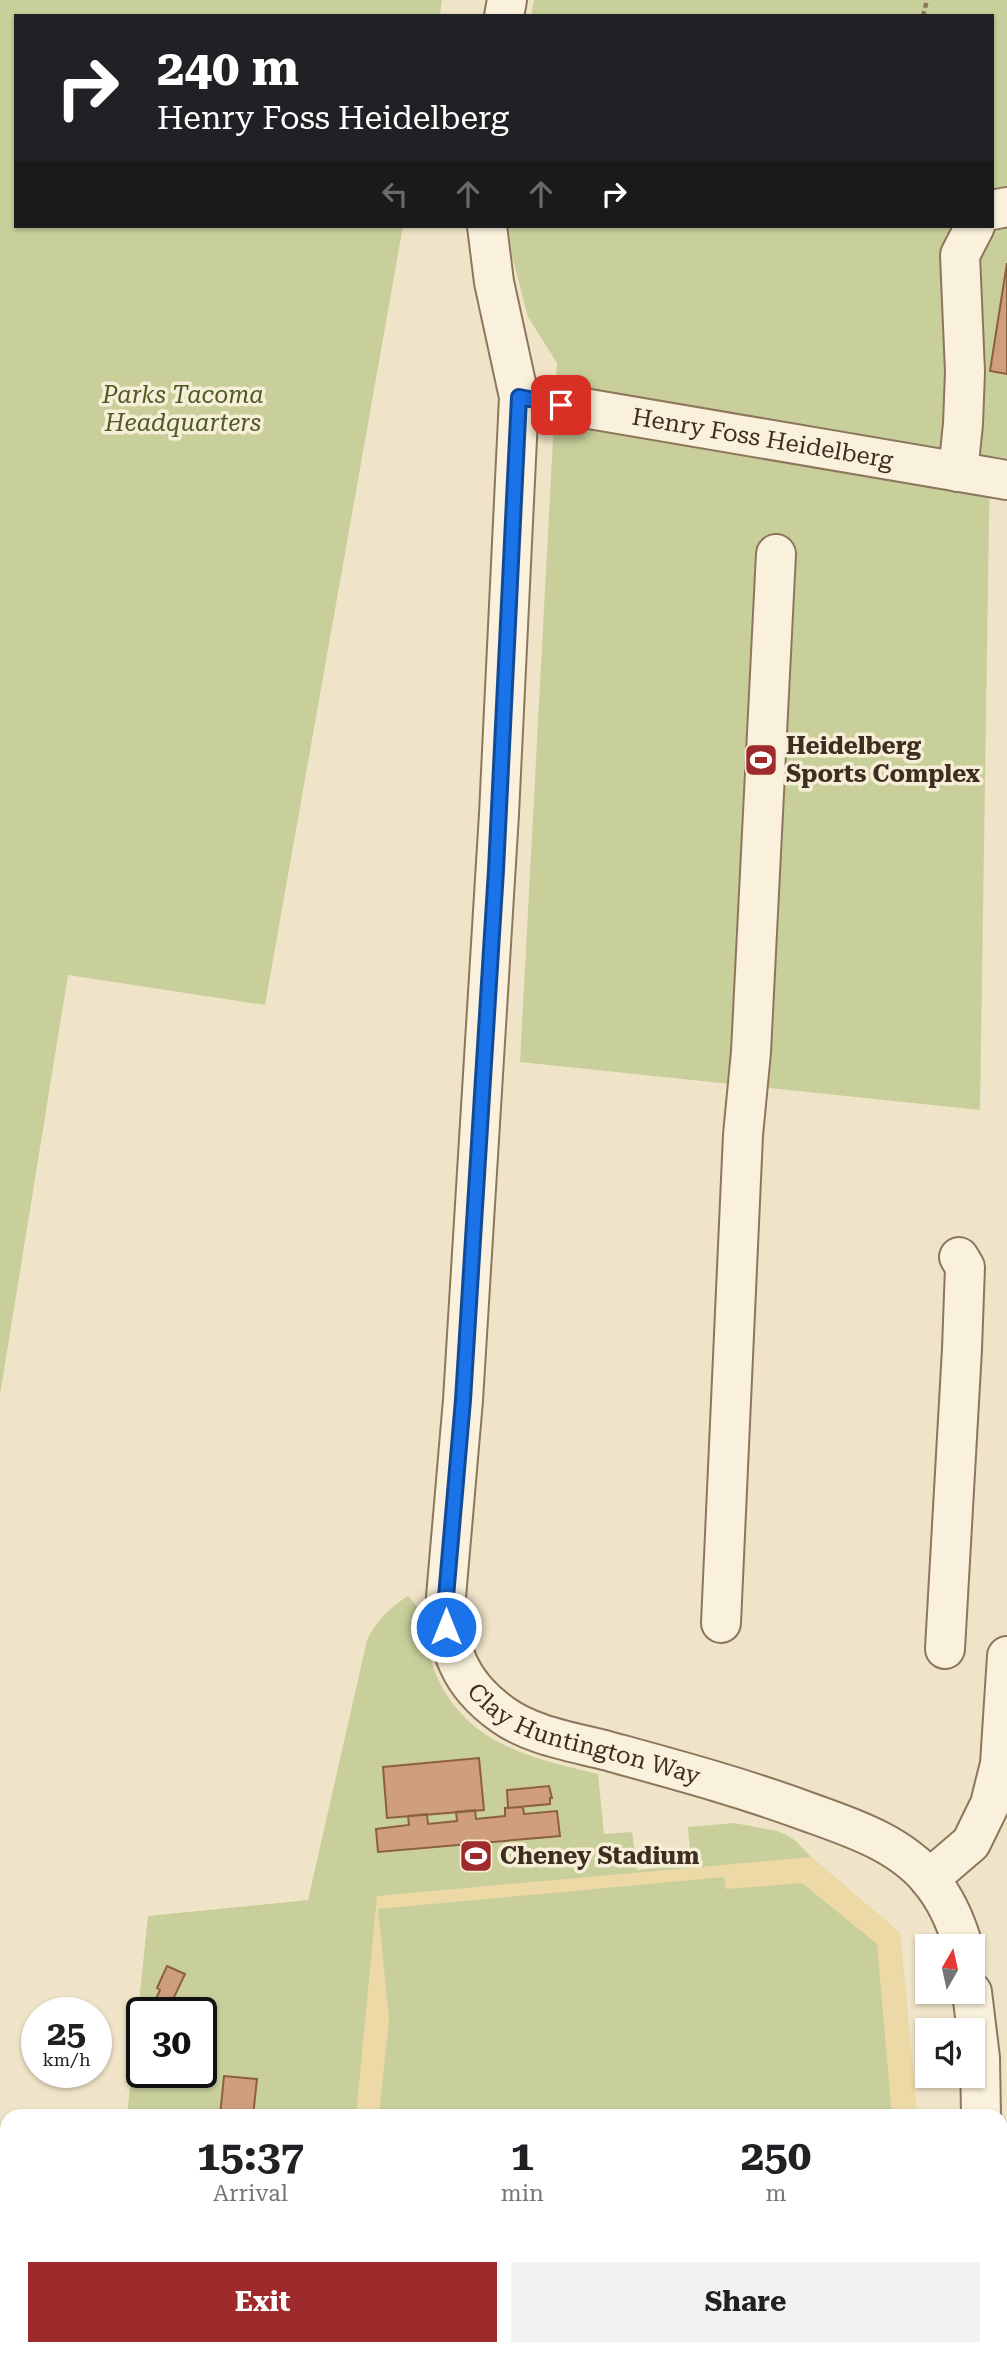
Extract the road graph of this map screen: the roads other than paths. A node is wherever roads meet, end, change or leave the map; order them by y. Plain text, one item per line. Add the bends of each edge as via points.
1 (487, 228) edge
2 (974, 228) edge
3 (519, 397) junction
4 (958, 472) junction
5 (1007, 480) edge
6 (776, 554) dead end
7 (958, 1257) dead end
8 (721, 1623) dead end
9 (945, 1649) dead end
10 (1007, 1656) edge
11 (929, 1878) junction
12 (958, 1934) edge
13 (973, 2004) edge
14 (981, 2109) edge

1 - 3 street, Clay Huntington Way
2 - 4 street via 961,256 965,372
3 - 4 street, Henry Foss Heidelberg
3 - 11 street, Clay Huntington Way via 496,870 446,1597 453,1657 466,1681 504,1717 533,1730 716,1780 849,1826 880,1841
4 - 5 street, Henry Foss Heidelberg
6 - 8 street
7 - 9 street via 965,1267 963,1335
10 - 11 street via 1000,1764 990,1804 971,1843
11 - 12 street, Clay Huntington Way
13 - 14 street

